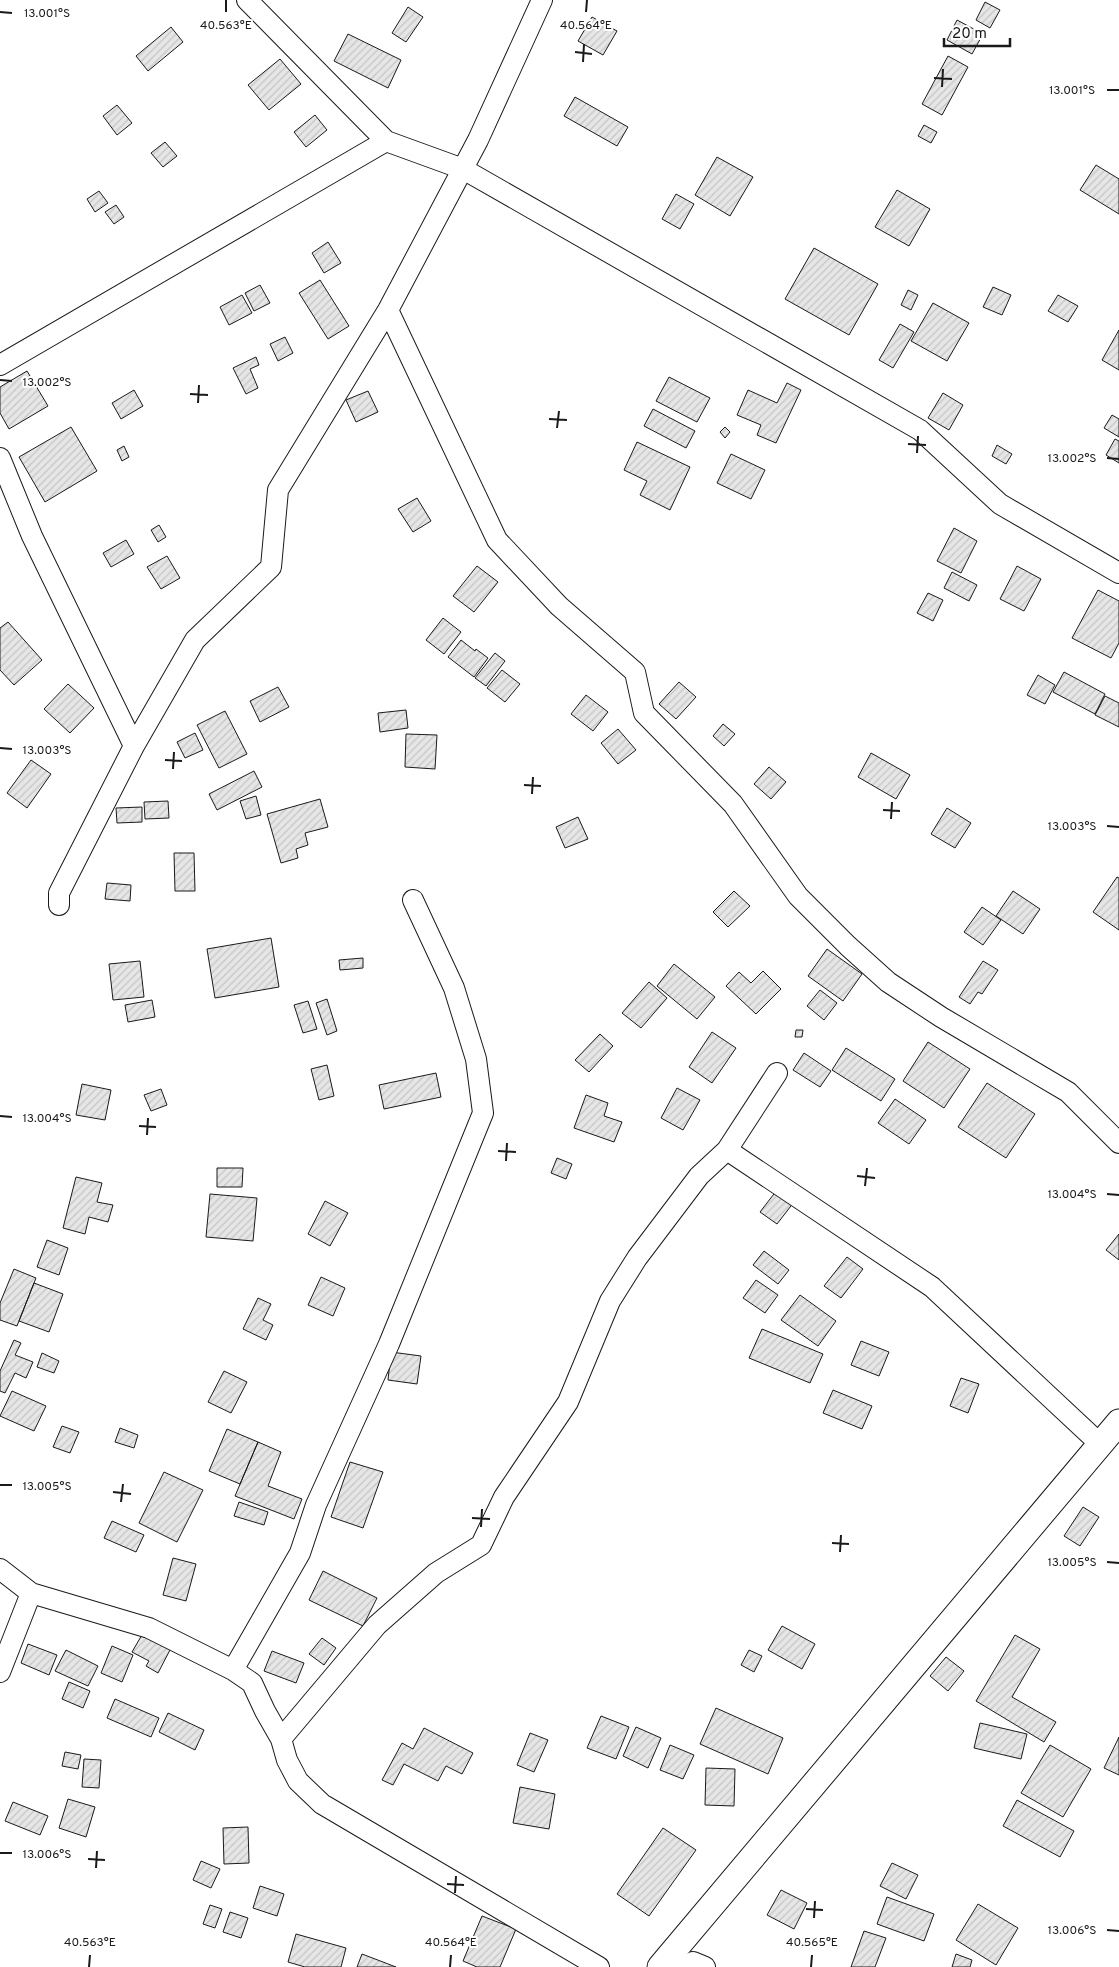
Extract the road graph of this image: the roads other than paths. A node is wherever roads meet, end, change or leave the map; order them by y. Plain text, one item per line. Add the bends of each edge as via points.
1 (247, 0) edge
2 (542, 0) edge
3 (386, 141) junction
4 (463, 169) junction
5 (388, 310) junction
6 (0, 366) edge
7 (0, 458) edge
8 (1119, 573) edge
9 (134, 746) junction
10 (412, 900) dead end
11 (59, 904) dead end
12 (777, 1073) dead end
13 (1119, 1143) edge
14 (727, 1150) junction
15 (1119, 1422) edge
16 (1100, 1444) junction
17 (0, 1569) edge
18 (31, 1593) junction
19 (234, 1670) junction
20 (0, 1672) edge
21 (281, 1739) junction
22 (599, 1967) edge
23 (660, 1967) edge
24 (684, 1967) edge
25 (705, 1967) edge

1 - 3 street
2 - 4 street
3 - 4 street
3 - 6 street
4 - 5 street
4 - 8 street via 920,430 1000,504
5 - 9 street via 278,490 270,567 195,640
5 - 13 street via 496,540 559,606 635,672 644,713 733,804 798,896 888,982 1068,1092
7 - 9 street via 32,536
9 - 11 street via 59,893
10 - 19 street via 454,988 476,1059 483,1113 389,1344 316,1505 300,1553
12 - 14 street
14 - 16 street via 932,1286
14 - 21 street via 699,1176 636,1258 610,1301 568,1402 504,1496 482,1545 436,1573 377,1625
15 - 16 street
16 - 23 street
17 - 18 street
18 - 19 street via 149,1628
18 - 20 street
19 - 21 street via 252,1683
21 - 22 street via 298,1781 322,1804
24 - 25 street via 693,1962

